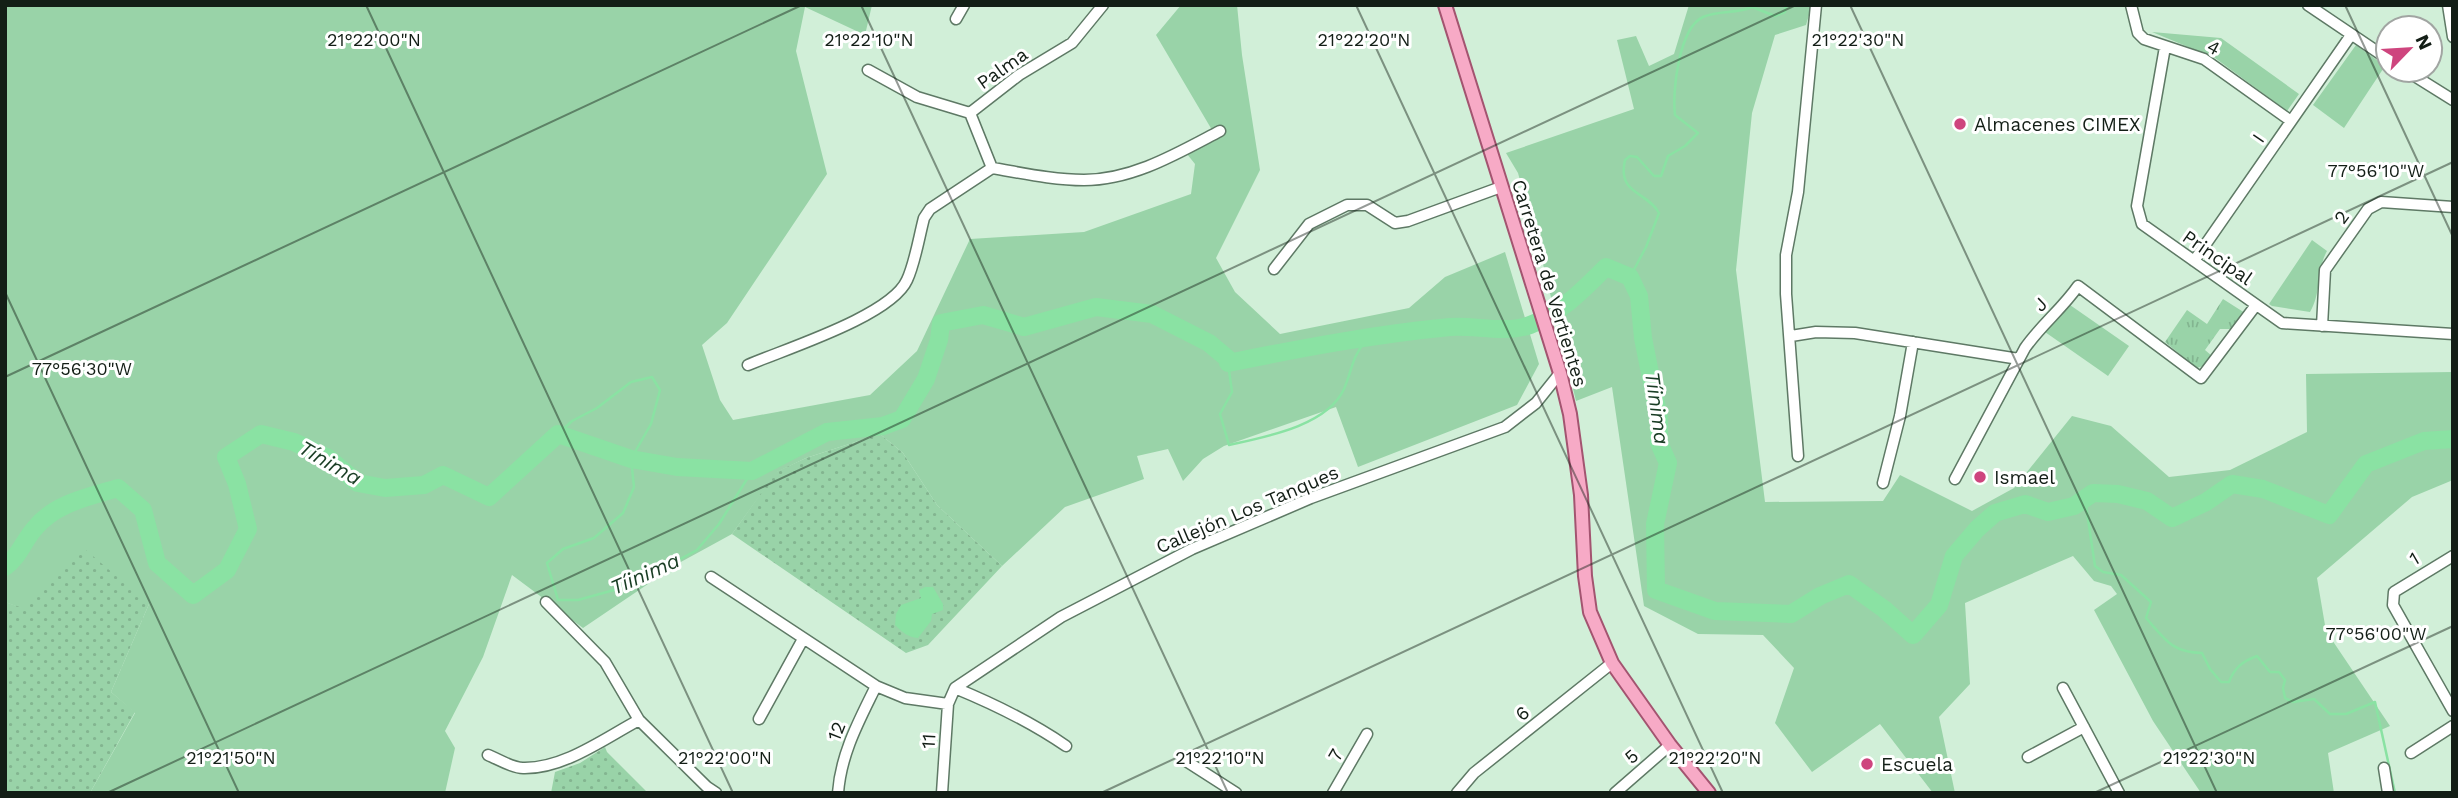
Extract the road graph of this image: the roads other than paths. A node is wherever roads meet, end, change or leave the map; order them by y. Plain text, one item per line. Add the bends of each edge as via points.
1 (964, 5) edge
2 (1102, 5) edge
3 (1445, 5) edge
4 (1816, 5) edge
5 (2131, 5) edge
6 (2308, 5) edge
7 (2448, 5) edge
8 (956, 19) dead end
9 (2351, 35) junction
10 (2453, 37) edge
11 (2165, 47) junction
12 (2374, 50) edge
13 (868, 70) dead end
14 (2427, 84) edge
15 (2453, 100) edge
16 (970, 113) junction
17 (2291, 121) junction
18 (1220, 131) dead end
19 (992, 168) junction
20 (1501, 187) junction
21 (2453, 207) edge
22 (2194, 261) junction
23 (1274, 269) dead end
24 (2256, 305) junction
25 (2322, 326) junction
26 (2453, 334) edge
27 (1791, 336) junction
28 (1913, 342) junction
29 (2019, 359) junction
30 (748, 365) dead end
31 (1560, 373) junction
32 (1798, 456) dead end
33 (1955, 479) dead end
34 (1883, 483) dead end
35 (2453, 556) edge
36 (711, 577) dead end
37 (546, 602) dead end
38 (803, 639) junction
39 (1612, 663) junction
40 (876, 686) junction
41 (2063, 688) dead end
42 (954, 691) junction
43 (948, 704) junction
44 (2453, 711) edge
45 (759, 719) dead end
46 (639, 720) junction
47 (2453, 726) edge
48 (2084, 727) junction
49 (1367, 734) dead end
50 (1670, 745) junction
51 (1066, 746) dead end
52 (2410, 752) dead end
53 (488, 754) dead end
54 (2028, 757) dead end
55 (1183, 759) dead end
56 (2384, 768) dead end
57 (716, 793) edge
58 (838, 793) edge
59 (942, 793) edge
60 (1236, 793) edge
61 (1333, 793) edge
62 (1457, 793) edge
63 (1615, 793) edge
64 (1709, 793) edge
65 (2119, 793) edge
66 (2388, 793) edge

1 - 8 street
2 - 16 street, Palma via 1072,43
3 - 20 main road, Carretera de Vertientes
4 - 27 street via 1798,192 1786,256
5 - 11 street, 4 via 2138,33
6 - 9 street
7 - 10 street
9 - 12 street
9 - 17 street, I
11 - 17 street, 4 via 2204,59
11 - 22 street, Principal via 2137,206 2142,224
13 - 16 street, Palma via 917,97
14 - 15 street
16 - 19 street
17 - 22 street, I
18 - 19 street via 1159,162 1105,178 1069,179
19 - 30 street via 930,209 908,279 895,296 858,322
20 - 23 street via 1395,223 1367,205 1347,205 1309,224
20 - 31 main road, Carretera de Vertientes
21 - 25 street, 2 via 2381,202 2368,209 2325,270
22 - 24 street, Principal
24 - 25 street, Principal via 2282,323
24 - 29 street, J via 2201,378 2078,286 2037,331
25 - 26 street, Principal
27 - 28 street via 1855,333
27 - 32 street
28 - 29 street
28 - 34 street
29 - 33 street
31 - 39 main road, Carretera de Vertientes via 1581,495 1590,612
31 - 42 street, Callejón Los Tanques via 1536,403 1505,427 1311,498 1192,549 1061,617
35 - 44 street, 1 via 2394,592 2393,605
36 - 38 street
37 - 46 street via 605,662
38 - 40 street
38 - 45 street
39 - 50 main road, Carretera de Vertientes
39 - 62 street, 6 via 1474,773
40 - 43 street via 905,698
40 - 58 street, 12 via 852,734
41 - 48 street
42 - 43 street, 11
42 - 51 street via 999,706
43 - 59 street, 11
46 - 53 street via 549,765 521,768
46 - 57 street
47 - 52 street
48 - 54 street
48 - 65 street
49 - 61 street, 7
50 - 63 street, 5
50 - 64 main road, Carretera de Vertientes
55 - 60 street
56 - 66 street

